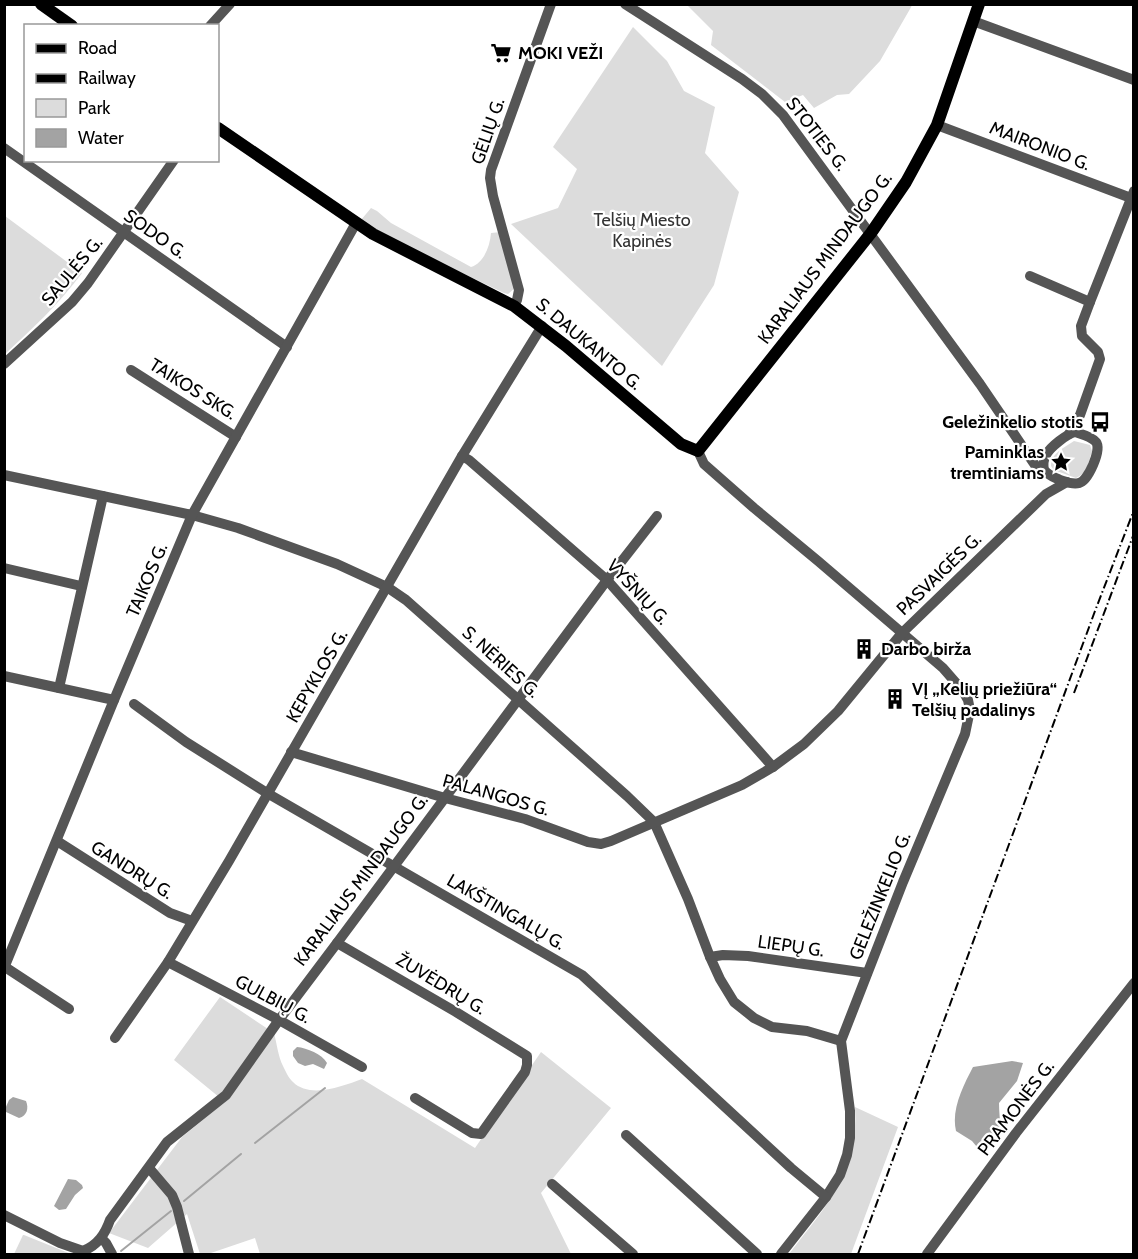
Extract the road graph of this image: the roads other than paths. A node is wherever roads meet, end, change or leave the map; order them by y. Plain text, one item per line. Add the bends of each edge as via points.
1 (41, 4) edge
2 (230, 4) edge
3 (551, 4) edge
4 (625, 4) edge
5 (979, 4) edge
6 (973, 21) junction
7 (69, 24) edge
8 (212, 24) edge
9 (1134, 80) edge
10 (937, 125) junction
11 (219, 129) edge
12 (4, 148) edge
13 (173, 162) edge
14 (1132, 195) edge
15 (356, 223) junction
16 (124, 232) junction
17 (871, 233) junction
18 (1030, 276) dead end
19 (1089, 302) junction
20 (514, 306) junction
21 (542, 326) junction
22 (287, 347) junction
23 (4, 364) edge
24 (131, 370) dead end
25 (1080, 416) junction
26 (1069, 434) junction
27 (236, 437) junction
28 (1089, 437) junction
29 (1023, 446) junction
30 (1049, 450) junction
31 (698, 451) junction
32 (462, 456) junction
33 (1045, 472) junction
34 (4, 475) edge
35 (1067, 482) junction
36 (1046, 494) junction
37 (103, 496) junction
38 (192, 515) junction
39 (657, 516) dead end
40 (4, 568) edge
41 (607, 580) junction
42 (81, 586) junction
43 (387, 587) junction
44 (902, 633) junction
45 (4, 676) edge
46 (59, 688) junction
47 (518, 699) junction
48 (114, 700) junction
49 (134, 704) dead end
50 (291, 752) junction
51 (772, 767) junction
52 (267, 794) junction
53 (445, 798) junction
54 (654, 822) junction
55 (57, 841) junction
56 (394, 866) junction
57 (192, 921) junction
58 (337, 943) junction
59 (710, 957) junction
60 (168, 962) junction
61 (5, 968) edge
62 (867, 974) junction
63 (1134, 983) edge
64 (69, 1009) dead end
65 (279, 1020) junction
66 (115, 1038) dead end
67 (841, 1041) junction
68 (362, 1066) dead end
69 (415, 1098) dead end
70 (626, 1136) dead end
71 (148, 1168) junction
72 (552, 1184) dead end
73 (826, 1197) junction
74 (4, 1215) edge
75 (102, 1239) junction
76 (112, 1254) edge
77 (189, 1254) edge
78 (633, 1254) edge
79 (757, 1254) edge
80 (781, 1254) edge
81 (927, 1254) edge

1 - 7 main road
2 - 8 street
3 - 20 street, GĖLIŲ G. via 490,178 519,290
4 - 17 street, STOTIES G. via 762,94 783,115
5 - 6 main road, KARALIAUS MINDAUGO G.
6 - 9 street
6 - 10 main road, KARALIAUS MINDAUGO G.
10 - 14 street, MAIRONIO G.
10 - 17 main road, KARALIAUS MINDAUGO G. via 906,182
11 - 15 main road, S. DAUKANTO G.
12 - 16 street, SODO G.
13 - 16 street, SAULĖS G.
14 - 19 street
15 - 20 main road, S. DAUKANTO G. via 387,243
15 - 22 street, TAIKOS G.
16 - 22 street, SODO G.
16 - 23 street, SAULĖS G. via 72,302
17 - 29 street, STOTIES G.
17 - 31 main road, KARALIAUS MINDAUGO G.
18 - 19 street
19 - 25 street via 1082,336 1100,359
20 - 21 main road, S. DAUKANTO G.
21 - 31 main road, S. DAUKANTO G. via 681,444
21 - 32 street, KEPYKLOS G.
22 - 27 street, TAIKOS G.
24 - 27 street, TAIKOS SKG.
25 - 26 street
25 - 28 street
26 - 28 street
26 - 30 street
27 - 38 street, TAIKOS G.
28 - 35 street via 1097,443 1098,453 1088,477 1081,483
29 - 30 street
29 - 33 street, STOTIES G. via 1035,465
30 - 33 street via 1043,462
31 - 44 street, S. DAUKANTO G. via 704,464
32 - 41 street, VYŠNIŲ G.
32 - 43 street, KEPYKLOS G.
33 - 35 street
33 - 36 street
34 - 37 street, S. NĖRIES G.
35 - 36 street, PASVAIGĖS G.
36 - 44 street, PASVAIGĖS G.
37 - 38 street, S. NĖRIES G.
37 - 42 street
38 - 43 street, S. NĖRIES G. via 337,564
38 - 48 street, TAIKOS G.
39 - 41 street, KARALIAUS MINDAUGO G.
40 - 42 street
41 - 47 street, KARALIAUS MINDAUGO G.
41 - 51 street, VYŠNIŲ G.
42 - 46 street
43 - 47 street, S. NĖRIES G.
43 - 50 street, KEPYKLOS G.
44 - 51 street, PASVAIGĖS G. via 823,728
44 - 62 street, GELEŽINKELIO G. via 957,683 970,710 965,734
45 - 46 street
46 - 48 street
47 - 53 street, KARALIAUS MINDAUGO G.
47 - 54 street, S. NĖRIES G.
48 - 55 street, TAIKOS G.
49 - 52 street, LAKŠTINGALŲ G.
50 - 52 street, KEPYKLOS G.
50 - 53 street, PALANGOS G.
51 - 54 street, PASVAIGĖS G. via 726,793
52 - 56 street, LAKŠTINGALŲ G.
52 - 57 street, KEPYKLOS G.
53 - 54 street, PALANGOS G. via 601,844
53 - 56 street, KARALIAUS MINDAUGO G.
54 - 59 street, S. NĖRIES G.
55 - 57 street, GANDRŲ G. via 170,913
55 - 61 street, TAIKOS G.
56 - 58 street, KARALIAUS MINDAUGO G.
56 - 73 street, LAKŠTINGALŲ G. via 582,975
57 - 60 street, KEPYKLOS G.
58 - 65 street, KARALIAUS MINDAUGO G.
58 - 69 street, ŽUVĖDRŲ G. via 527,1056 525,1072 482,1134 472,1133
59 - 62 street, LIEPŲ G. via 748,956
59 - 67 street, S. NĖRIES G. via 734,1002 754,1018 772,1027 807,1031
60 - 65 street, GULBIŲ G.
60 - 66 street, KEPYKLOS G.
61 - 64 street
62 - 67 street, GELEŽINKELIO G.
63 - 81 street, PRAMONĖS G.
65 - 68 street, GULBIŲ G.
65 - 71 street, KARALIAUS MINDAUGO G. via 226,1095 167,1142
67 - 73 street, GELEŽINKELIO G. via 850,1138 840,1175
70 - 79 street
71 - 75 street, KARALIAUS MINDAUGO G. via 110,1220
71 - 77 street via 172,1195
72 - 78 street
73 - 80 street, GELEŽINKELIO G.
74 - 75 street via 83,1251
75 - 76 street

